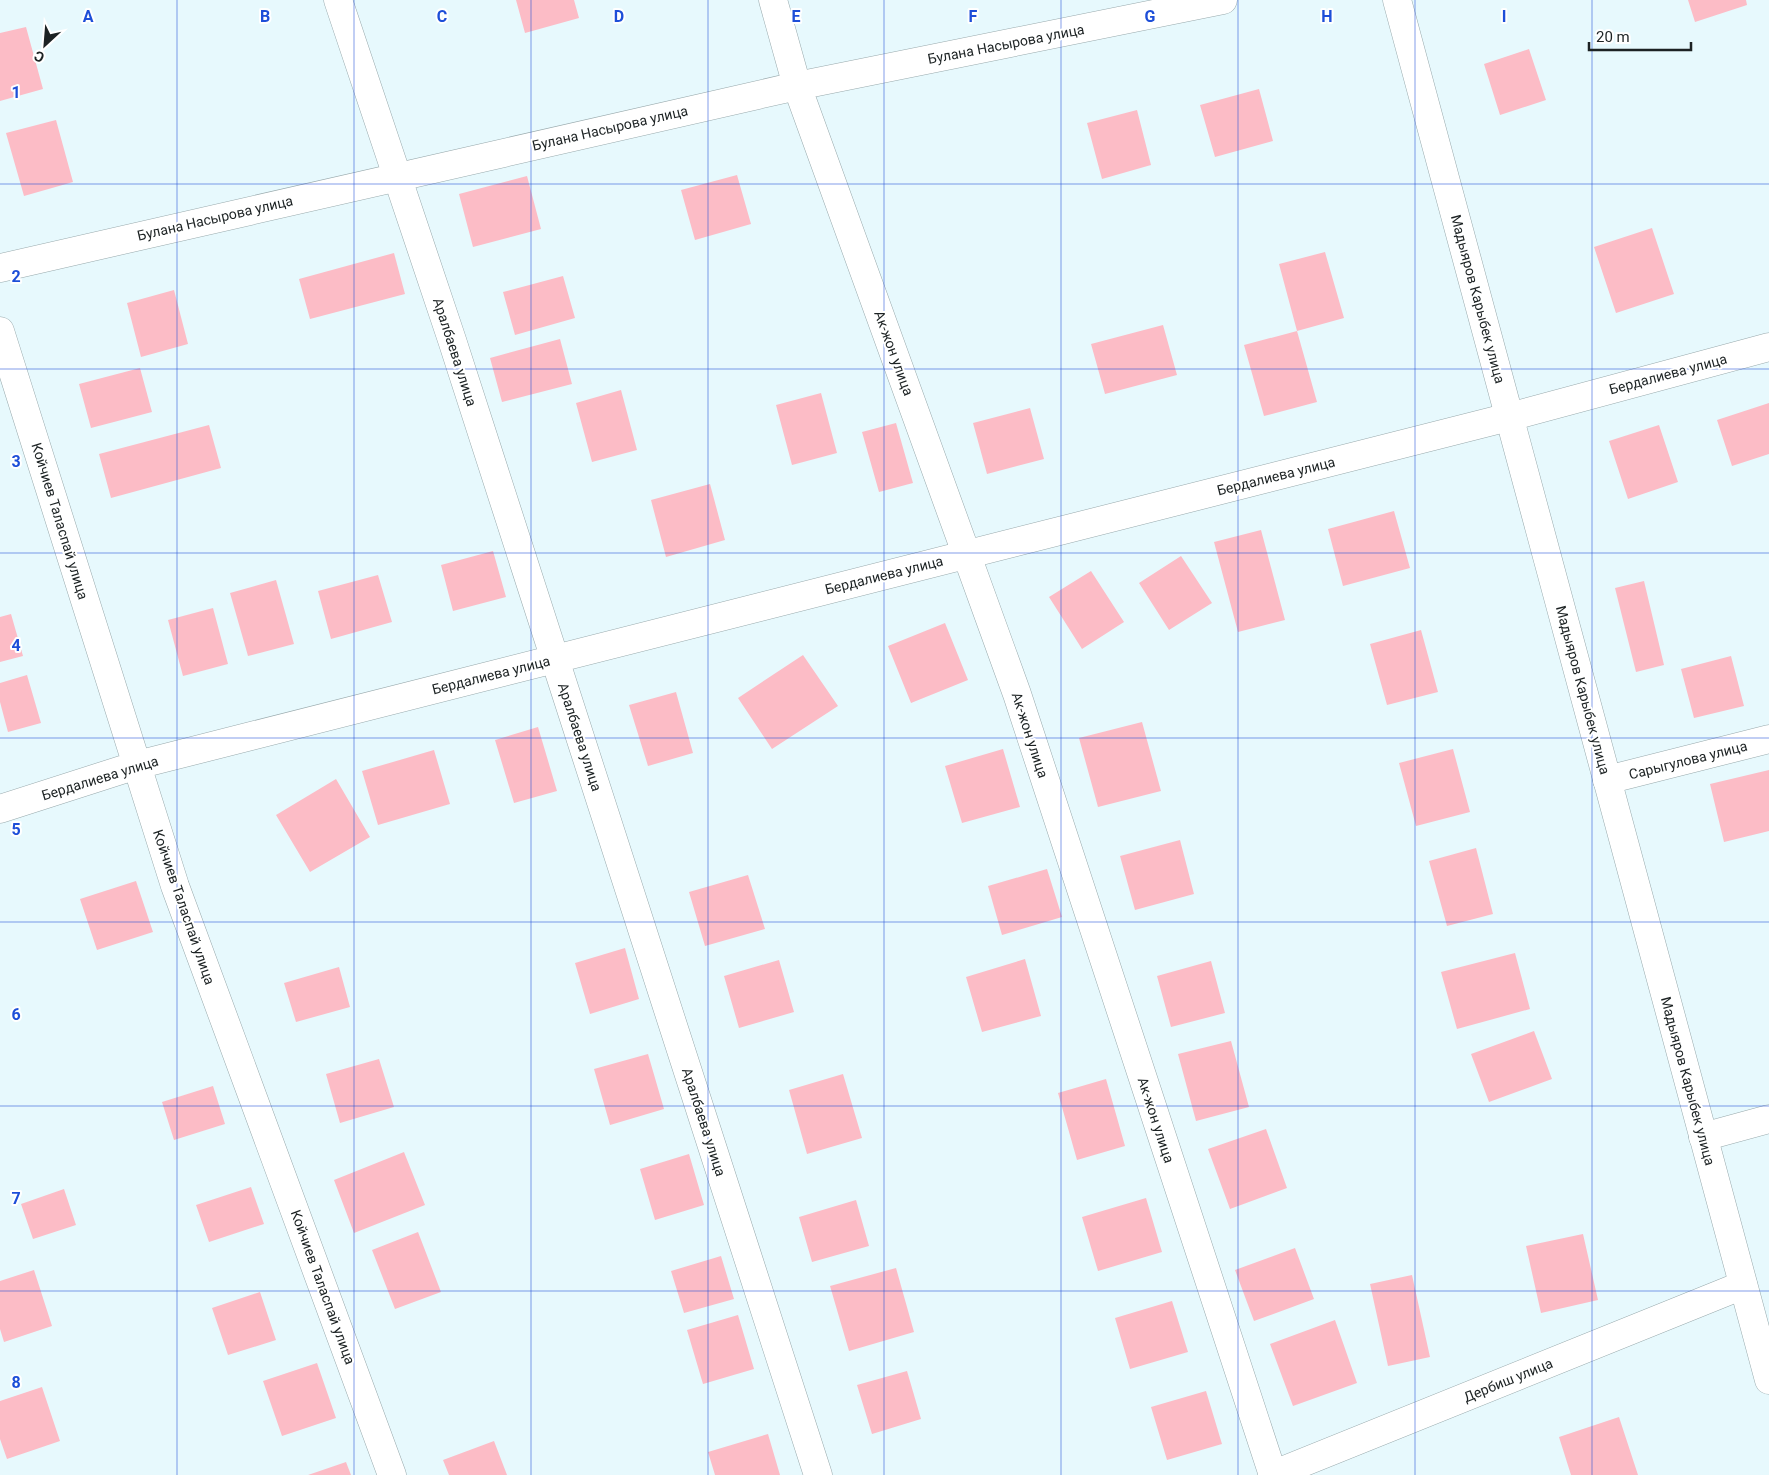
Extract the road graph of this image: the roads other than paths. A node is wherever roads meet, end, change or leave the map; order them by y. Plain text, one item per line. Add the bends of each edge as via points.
1 (338, 0) edge
2 (772, 0) edge
3 (1223, 0) edge
4 (1397, 0) edge
5 (797, 86) junction
6 (397, 177) junction
7 (0, 268) edge
8 (0, 331) edge
9 (1769, 346) edge
10 (1510, 416) junction
11 (966, 554) junction
12 (555, 659) junction
13 (1769, 739) edge
14 (137, 765) junction
15 (1607, 780) junction
16 (0, 809) edge
17 (1769, 1119) edge
18 (1703, 1137) junction
19 (1743, 1285) junction
20 (1769, 1380) edge
21 (392, 1475) edge
22 (818, 1475) edge
23 (1272, 1475) edge

1 - 6 street, Аралбаева улица
2 - 5 street, Ак-жон улица
3 - 5 street, Булана Насырова улица
4 - 10 street, Мадыяров Карыбек улица
5 - 6 street, Булана Насырова улица
5 - 11 street, Ак-жон улица
6 - 7 street, Булана Насырова улица
6 - 12 street, Аралбаева улица
8 - 14 street, Койчиев Таласпай улица
9 - 10 street, Бердалиева улица
10 - 11 street, Бердалиева улица
10 - 15 street, Мадыяров Карыбек улица
11 - 12 street, Бердалиева улица
11 - 23 street, Ак-жон улица via 1020,704
12 - 14 street, Бердалиева улица
12 - 22 street, Аралбаева улица
13 - 15 street, Сарыгулова улица
14 - 16 street, Бердалиева улица
14 - 21 street, Койчиев Таласпай улица via 175,886
15 - 18 street, Мадыяров Карыбек улица
17 - 18 street
18 - 19 street, Мадыяров Карыбек улица
19 - 20 street, Мадыяров Карыбек улица
19 - 23 street, Дербиш улица

